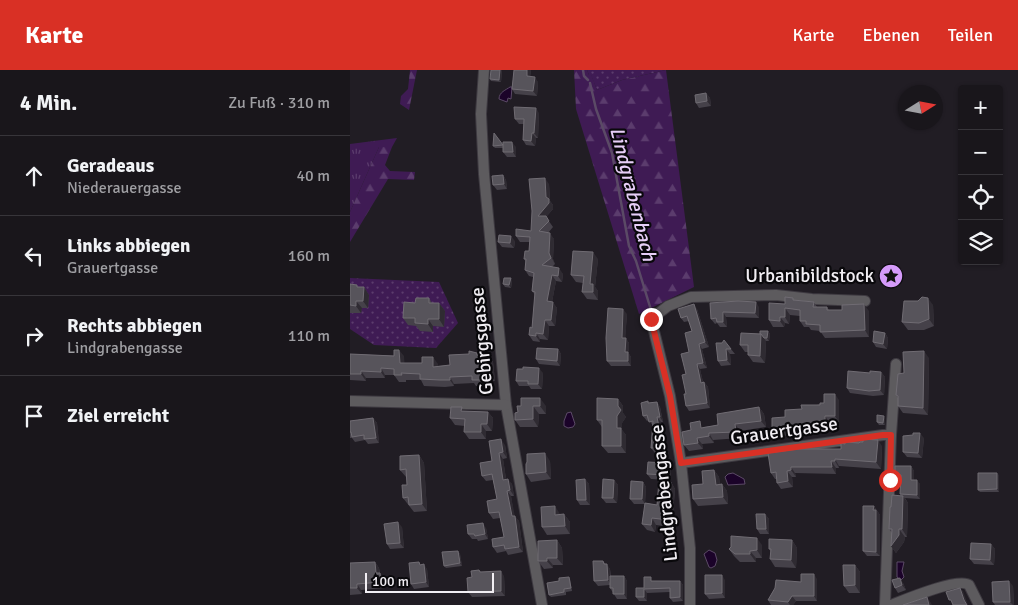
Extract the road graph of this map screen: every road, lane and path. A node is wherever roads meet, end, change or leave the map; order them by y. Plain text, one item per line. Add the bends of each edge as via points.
1 (484, 70) edge
2 (865, 301) dead end
3 (896, 364) dead end
4 (350, 401) edge
5 (506, 405) junction
6 (891, 435) junction
7 (681, 463) junction
8 (542, 605) edge
9 (690, 605) edge
10 (885, 605) edge
11 (891, 605) edge
12 (979, 605) edge

1 - 5 street, Gebirgsgasse via 481,114 484,174
2 - 7 street, Lindgrabengasse via 776,295 691,297 668,306 651,319 670,396
3 - 6 street
4 - 5 street
5 - 8 street, Gebirgsgasse
6 - 7 street, Grauertgasse
6 - 10 street
7 - 9 street, Lindgrabengasse via 690,548
11 - 12 street via 965,582

